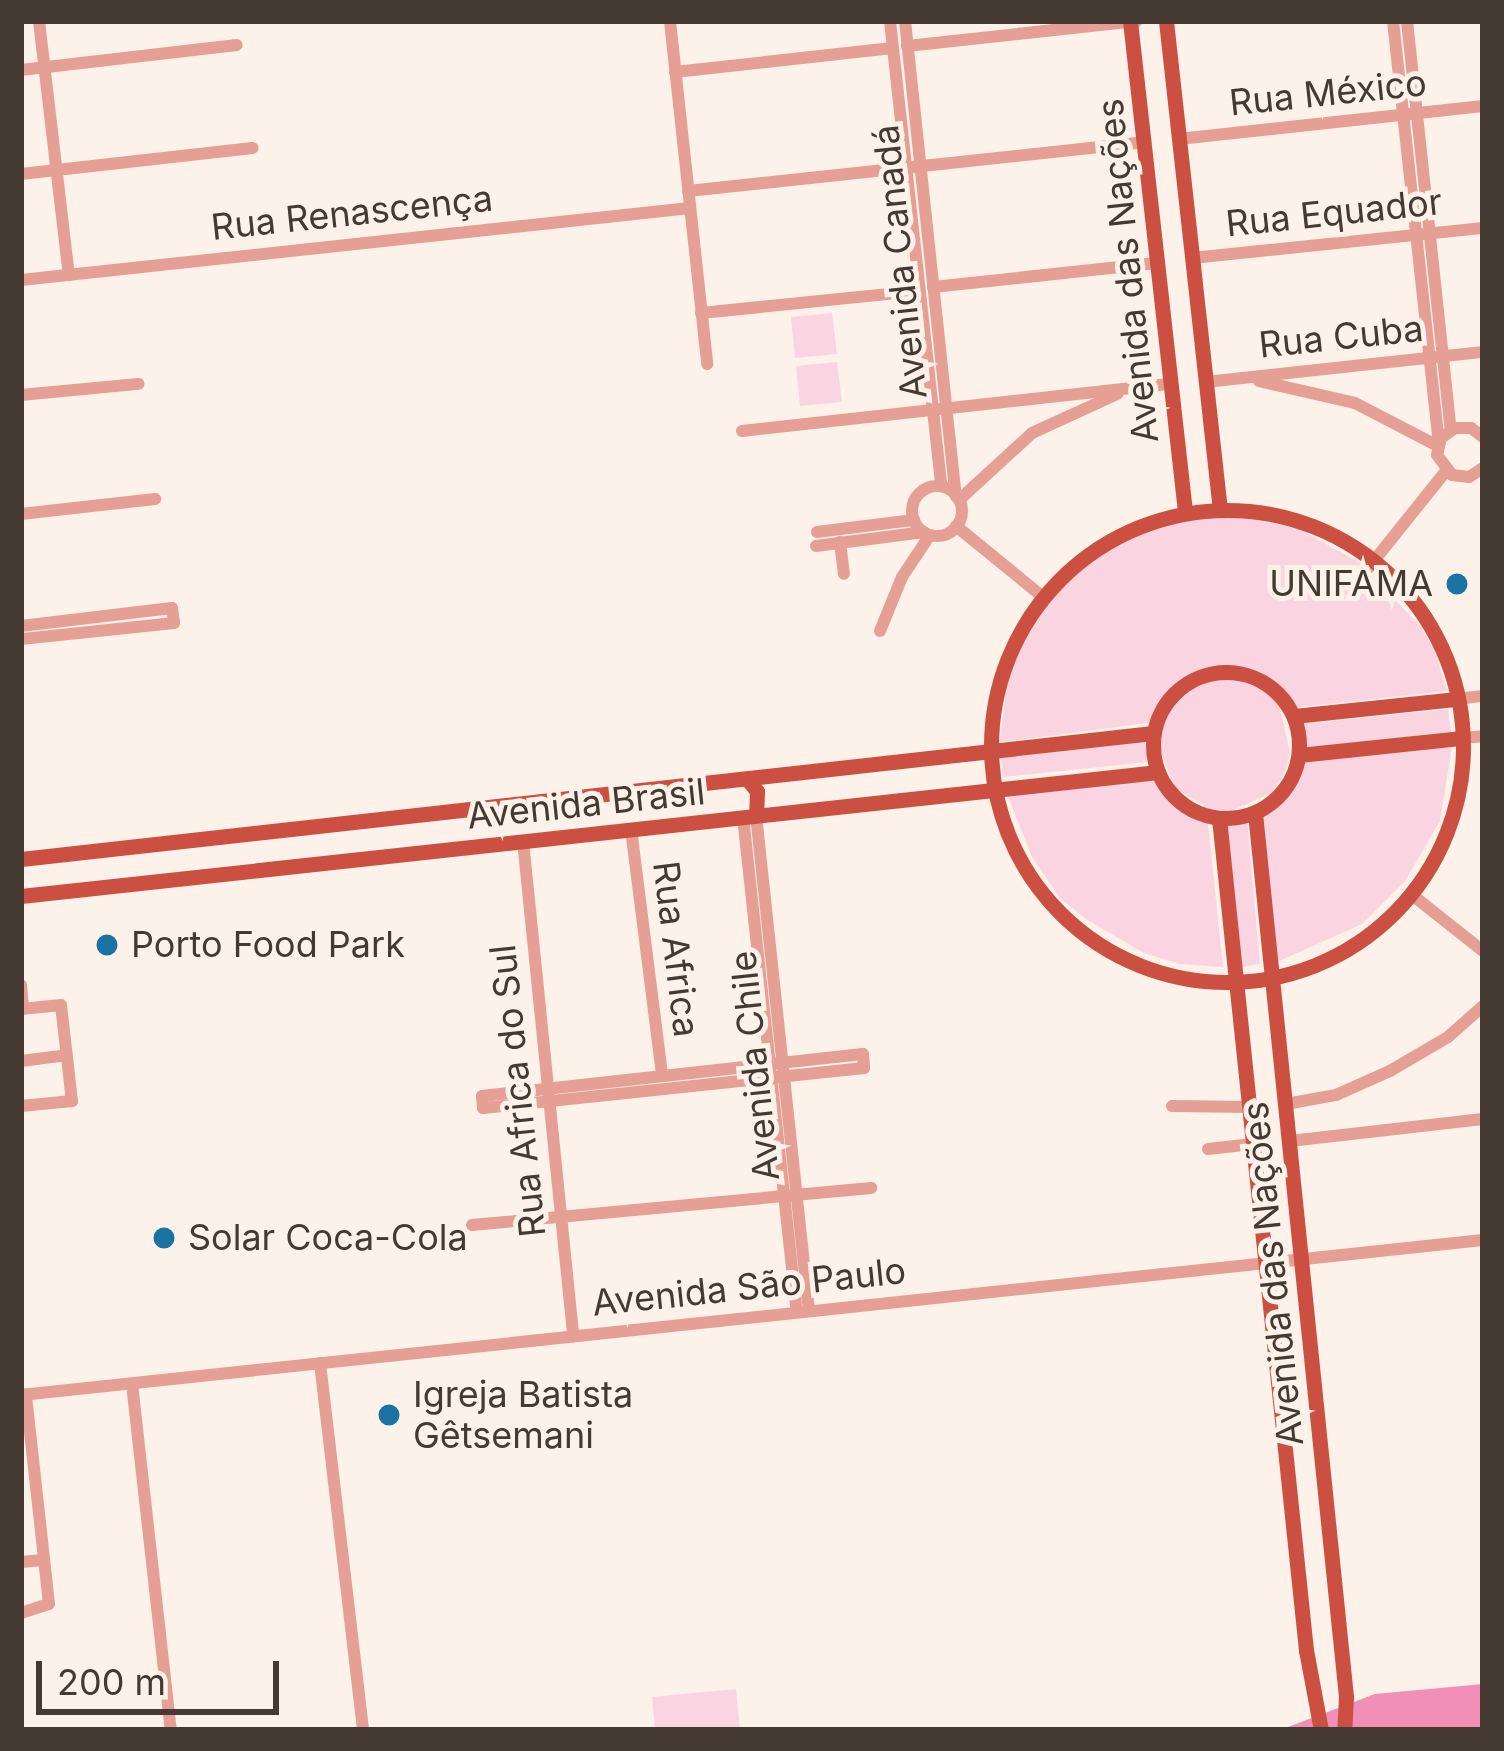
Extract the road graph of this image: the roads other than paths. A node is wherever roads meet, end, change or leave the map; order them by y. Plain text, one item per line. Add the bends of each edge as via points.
1 (39, 21) edge
2 (670, 21) edge
3 (890, 21) edge
4 (904, 21) edge
5 (1132, 21) edge
6 (1166, 21) edge
7 (1393, 21) edge
8 (1407, 21) edge
9 (236, 45) dead end
10 (900, 47) junction
11 (44, 68) junction
12 (21, 70) edge
13 (675, 72) junction
14 (1483, 106) edge
15 (1410, 114) junction
16 (1179, 139) junction
17 (1144, 142) junction
18 (253, 148) dead end
19 (913, 167) junction
20 (57, 171) junction
21 (21, 174) edge
22 (688, 191) junction
23 (690, 208) junction
24 (1483, 228) edge
25 (1423, 235) junction
26 (1192, 258) junction
27 (1157, 263) junction
28 (68, 275) junction
29 (21, 280) edge
30 (927, 289) junction
31 (701, 313) junction
32 (1483, 352) edge
33 (1436, 357) junction
34 (706, 364) dead end
35 (1240, 379) junction
36 (1206, 382) junction
37 (138, 384) dead end
38 (1170, 384) junction
39 (1135, 388) junction
40 (21, 395) edge
41 (940, 410) junction
42 (1451, 430) junction
43 (742, 431) dead end
44 (1483, 437) edge
45 (1438, 445) junction
46 (1446, 471) junction
47 (1480, 474) edge
48 (941, 486) junction
49 (957, 498) junction
50 (155, 499) dead end
51 (1220, 510) junction
52 (21, 514) edge
53 (1185, 514) junction
54 (914, 520) junction
55 (956, 526) junction
56 (927, 533) junction
57 (840, 542) junction
58 (1374, 562) junction
59 (844, 574) dead end
60 (1353, 587) dead end
61 (1043, 597) junction
62 (21, 626) edge
63 (880, 631) dead end
64 (21, 639) edge
65 (1483, 696) edge
66 (1457, 699) junction
67 (1294, 716) junction
68 (1153, 733) junction
69 (1483, 736) edge
70 (1462, 738) junction
71 (988, 754) junction
72 (1299, 755) junction
73 (1158, 772) junction
74 (745, 781) junction
75 (993, 790) junction
76 (1255, 813) junction
77 (749, 816) junction
78 (1219, 818) junction
79 (631, 829) junction
80 (523, 841) junction
81 (21, 859) edge
82 (1411, 894) junction
83 (21, 896) edge
84 (1483, 951) edge
85 (1271, 979) junction
86 (1236, 982) junction
87 (21, 986) edge
88 (1483, 1006) edge
89 (22, 1009) edge
90 (67, 1055) junction
91 (21, 1060) edge
92 (864, 1061) dead end
93 (781, 1070) junction
94 (662, 1076) junction
95 (548, 1095) junction
96 (482, 1102) dead end
97 (1286, 1104) junction
98 (21, 1106) edge
99 (1172, 1106) dead end
100 (1249, 1107) junction
101 (1483, 1119) edge
102 (1290, 1141) junction
103 (1253, 1144) junction
104 (1208, 1149) dead end
105 (871, 1188) dead end
106 (794, 1195) junction
107 (560, 1217) junction
108 (472, 1225) dead end
109 (1483, 1240) edge
110 (1302, 1257) junction
111 (1266, 1260) junction
112 (803, 1310) junction
113 (573, 1336) junction
114 (320, 1364) junction
115 (132, 1384) junction
116 (23, 1394) edge
117 (26, 1457) edge
118 (36, 1508) junction
119 (21, 1510) edge
120 (43, 1560) junction
121 (21, 1562) edge
122 (21, 1613) edge
123 (171, 1730) edge
124 (363, 1730) edge
125 (1321, 1730) edge
126 (1344, 1730) edge

1 - 11 street
2 - 13 street
3 - 10 street, Avenida Canadá
4 - 10 street, Avenida Canadá
5 - 10 street
5 - 17 main road, Avenida das Nações
6 - 16 main road, Avenida das Nações
7 - 15 street
8 - 15 street
9 - 11 street
10 - 13 street
10 - 19 street, Avenida Canadá
11 - 12 street
11 - 20 street
13 - 22 street
14 - 15 street, Rua México
15 - 16 street, Rua México
15 - 25 street
16 - 26 main road, Avenida das Nações
17 - 19 street
17 - 27 main road, Avenida das Nações
18 - 20 street
19 - 22 street
19 - 30 street, Avenida Canadá
20 - 21 street
20 - 28 street
22 - 23 street
23 - 28 street, Rua Renascença
23 - 31 street
24 - 25 street, Rua Equador
25 - 26 street, Rua Equador
25 - 33 street
26 - 36 main road, Avenida das Nações
27 - 30 street
27 - 38 main road, Avenida das Nações
28 - 29 street, Rua Renascença
30 - 31 street
30 - 41 street, Avenida Canadá
31 - 34 street
32 - 33 street, Rua Cuba
33 - 35 street, Rua Cuba
33 - 42 street
33 - 45 street
35 - 36 street, Rua Cuba
35 - 45 street via 1355,403
36 - 51 main road, Avenida das Nações
37 - 40 street
38 - 39 street
38 - 53 main road, Avenida das Nações
39 - 41 street
39 - 49 street via 1032,434
41 - 43 street
41 - 48 street, Avenida Canadá
41 - 49 street, Avenida Canadá
42 - 44 street via 1471,428
42 - 45 street
45 - 46 street
46 - 47 street
46 - 58 street
48 - 49 street
48 - 54 street via 915,498
49 - 55 street
50 - 52 street
51 - 53 main road
51 - 58 main road via 1309,524
53 - 61 main road via 1102,545
54 - 56 street
54 - 57 street via 816,539
55 - 56 street
55 - 61 street
56 - 57 street
56 - 63 street
57 - 59 street
58 - 60 street
58 - 66 main road via 1421,614
61 - 71 main road via 999,679
62 - 64 street via 172,608 174,623
65 - 66 street
66 - 67 main road
66 - 70 main road
67 - 68 main road via 1263,681 1218,672 1179,688
67 - 72 main road
68 - 71 main road, Avenida Brasil
68 - 73 main road
69 - 70 street
70 - 72 main road
70 - 82 main road via 1452,815
71 - 74 main road, Avenida Brasil
71 - 75 main road
72 - 76 main road via 1284,789
73 - 75 main road, Avenida Brasil
73 - 78 main road via 1178,800
74 - 77 main road via 757,791
74 - 81 main road, Avenida Brasil
75 - 77 main road, Avenida Brasil
75 - 86 main road via 1036,883 1093,939 1168,975
76 - 78 main road
76 - 85 main road, Avenida das Nações
77 - 79 main road, Avenida Brasil
77 - 93 street, Avenida Chile
78 - 86 main road, Avenida das Nações
79 - 80 main road, Avenida Brasil
79 - 94 street, Rua Africa
80 - 83 main road, Avenida Brasil
80 - 95 street, Rua Africa do Sul
82 - 84 street
82 - 85 main road via 1335,957
85 - 86 main road
85 - 97 main road, Avenida das Nações
86 - 100 main road, Avenida das Nações
87 - 89 street
88 - 97 street via 1390,1071 1336,1095
89 - 90 street via 61,1005
90 - 91 street
90 - 98 street via 72,1101
92 - 93 street
93 - 94 street
93 - 95 street
93 - 106 street, Avenida Chile
94 - 95 street
95 - 96 street
95 - 107 street, Rua Africa do Sul
97 - 102 main road, Avenida das Nações
99 - 100 street
100 - 103 main road, Avenida das Nações
101 - 102 street
102 - 110 main road, Avenida das Nações
103 - 104 street
103 - 111 main road, Avenida das Nações
105 - 106 street
106 - 107 street
106 - 112 street, Avenida Chile
107 - 108 street
107 - 113 street, Rua Africa do Sul
109 - 110 street, Avenida São Paulo
110 - 111 street, Avenida São Paulo
110 - 126 main road, Avenida das Nações
111 - 112 street, Avenida São Paulo
111 - 125 main road, Avenida das Nações
112 - 113 street, Avenida São Paulo
113 - 114 street, Avenida São Paulo
114 - 115 street, Avenida São Paulo
114 - 124 street
115 - 116 street, Avenida São Paulo
115 - 123 street
116 - 117 street
117 - 118 street
118 - 119 street
118 - 120 street
120 - 121 street
120 - 122 street via 49,1604

